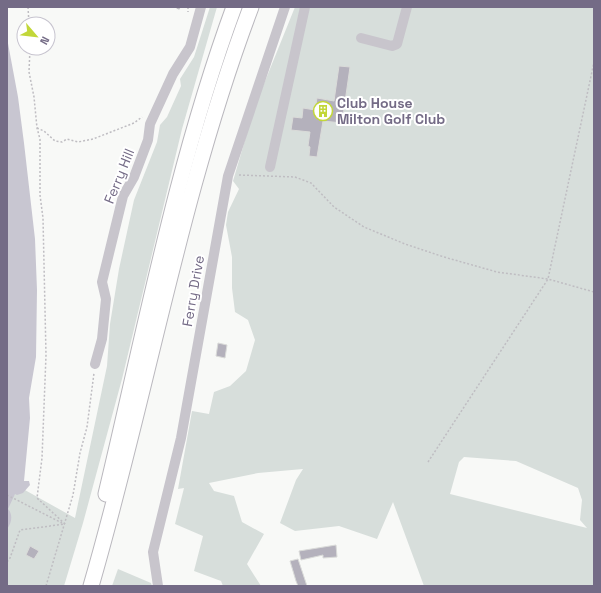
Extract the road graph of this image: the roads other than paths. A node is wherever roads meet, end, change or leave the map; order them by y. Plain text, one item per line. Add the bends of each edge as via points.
1 (201, 7) edge
2 (225, 7) edge
3 (234, 7) edge
4 (251, 7) edge
5 (263, 7) edge
6 (285, 7) edge
7 (305, 7) edge
8 (407, 7) edge
9 (361, 38) dead end
10 (195, 127) junction
11 (207, 140) junction
12 (270, 167) dead end
13 (95, 364) road end
14 (82, 586) edge
15 (91, 586) edge
16 (158, 586) edge

1 - 13 street, Ferry Hill via 190,47 173,74 150,124 148,140 134,177 123,196 102,282 106,299 102,339
2 - 10 highway
3 - 10 highway
4 - 11 highway
5 - 11 highway
6 - 16 street, Ferry Drive via 228,176 181,438 153,552
7 - 12 street
8 - 9 street via 397,44 392,46
10 - 14 highway via 165,239 113,466
11 - 15 highway via 186,214 109,526

